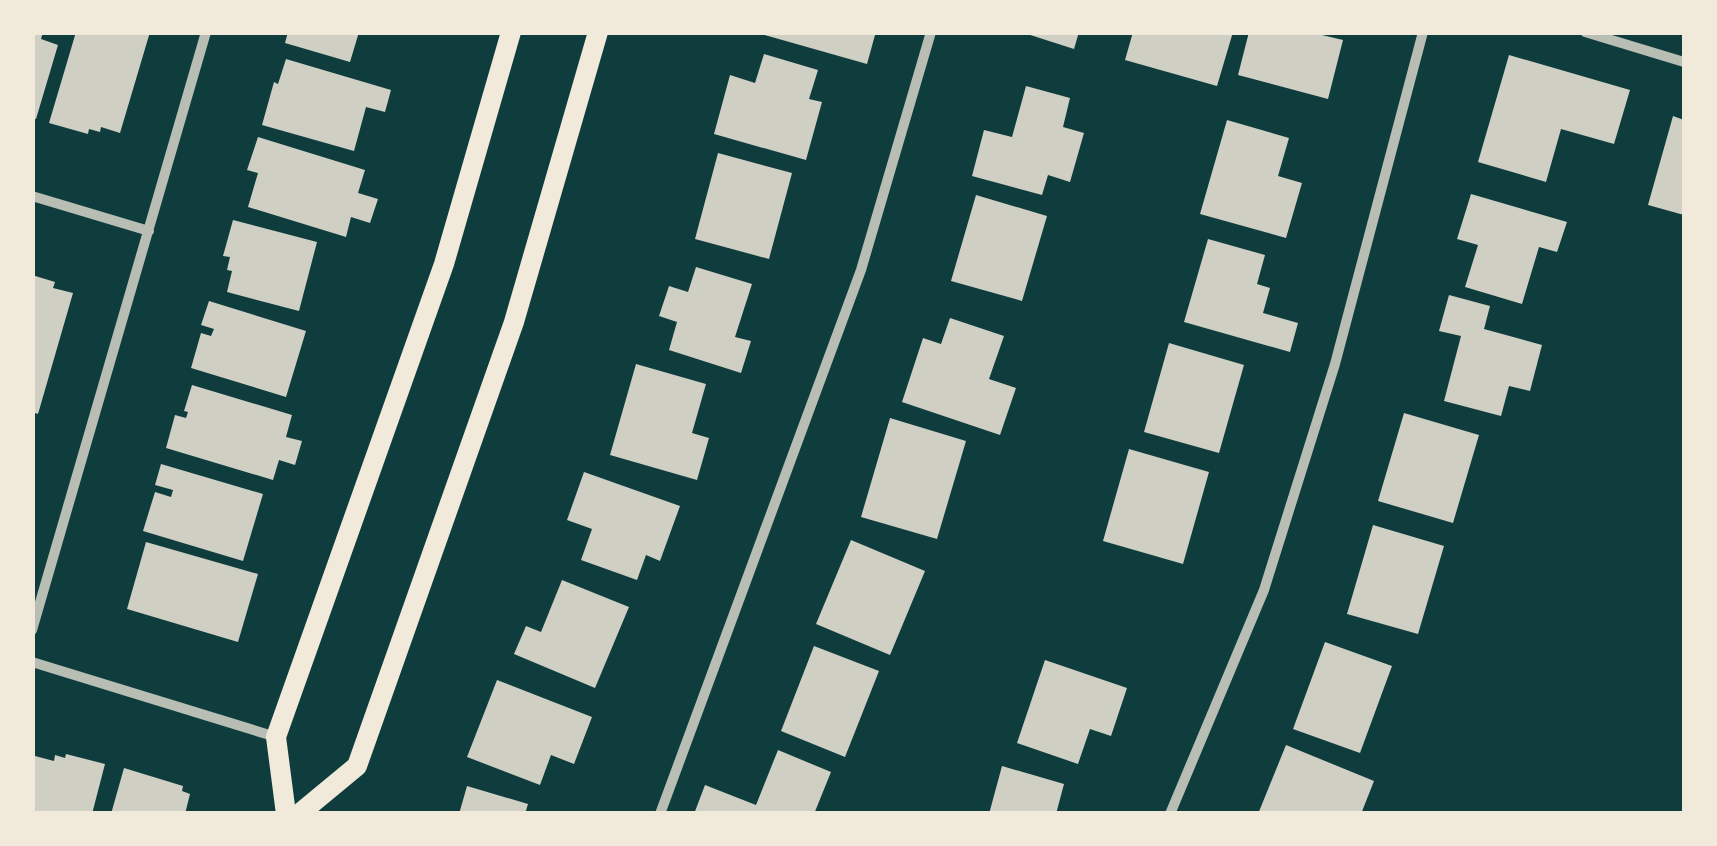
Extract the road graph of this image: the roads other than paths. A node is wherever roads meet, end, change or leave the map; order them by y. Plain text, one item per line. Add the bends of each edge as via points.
1 (206, 32) edge
2 (511, 32) edge
3 (598, 32) edge
4 (931, 32) edge
5 (1423, 32) edge
6 (1584, 32) edge
7 (1684, 62) edge
8 (32, 196) edge
9 (150, 230) junction
10 (32, 630) edge
11 (32, 662) edge
12 (276, 737) junction
13 (286, 814) edge
14 (299, 814) edge
15 (660, 814) edge
16 (1170, 814) edge

1 - 9 street
2 - 12 main road via 444,264
3 - 14 main road via 514,322 357,766
4 - 15 street via 860,270
5 - 16 street via 1335,364 1264,590
6 - 7 street
8 - 9 street
9 - 10 street
11 - 12 street
12 - 13 main road

